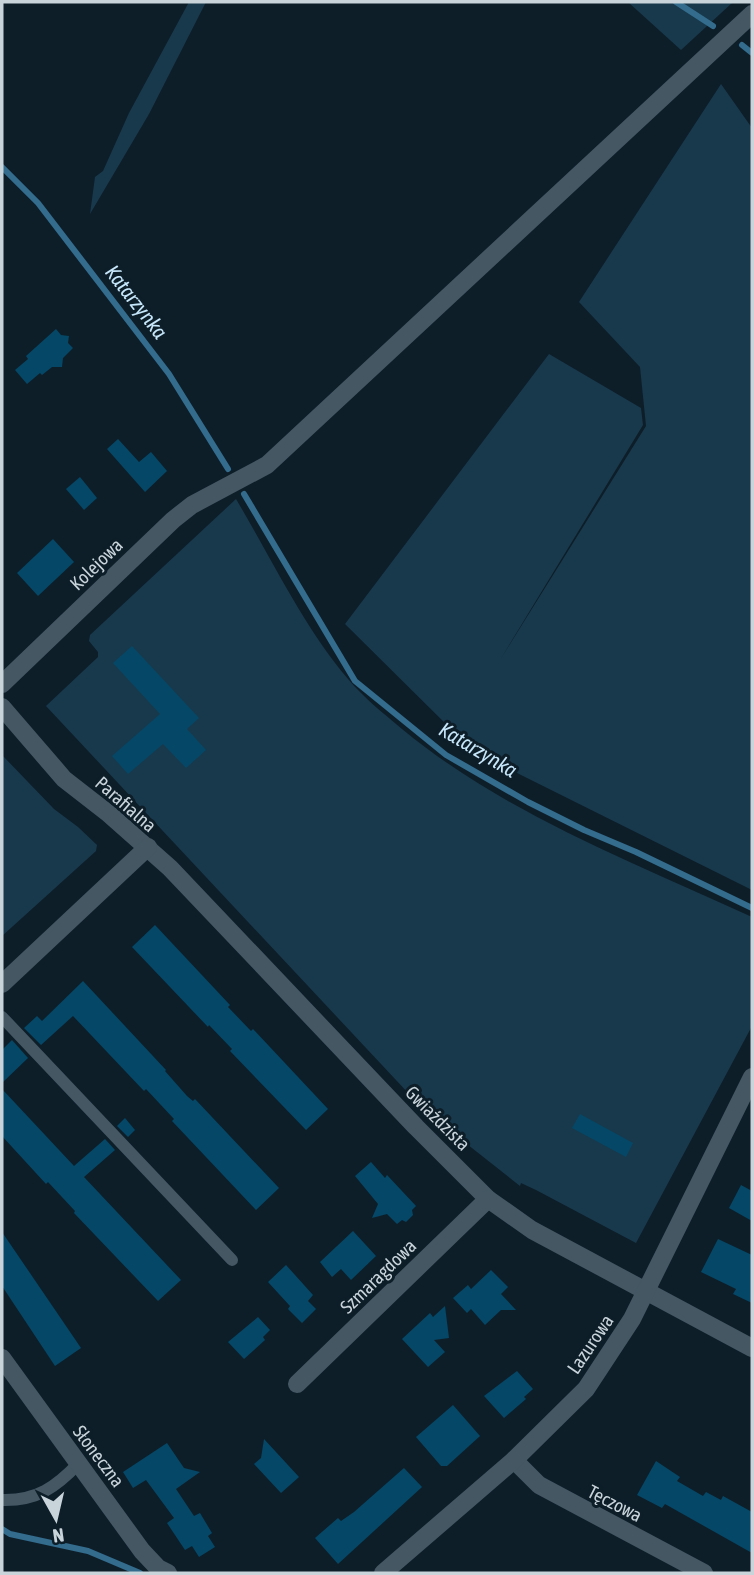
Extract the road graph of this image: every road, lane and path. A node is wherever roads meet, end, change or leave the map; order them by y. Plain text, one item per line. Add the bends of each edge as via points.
1 (752, 14) edge
2 (2, 684) edge
3 (2, 707) edge
4 (148, 847) junction
5 (2, 984) edge
6 (2, 1017) edge
7 (752, 1077) edge
8 (488, 1199) junction
9 (232, 1259) dead end
10 (645, 1291) junction
11 (752, 1348) edge
12 (2, 1358) edge
13 (297, 1384) dead end
14 (514, 1460) junction
15 (79, 1462) junction
16 (2, 1500) edge
17 (168, 1573) edge
18 (383, 1573) edge
19 (704, 1573) edge

1 - 2 street, Kolejowa via 267,466 192,505 173,520
3 - 4 street, Parafialna via 64,779
4 - 5 street, Parafialna
4 - 8 street, Gwiaździsta
6 - 9 lane
7 - 10 street, Lazurowa
8 - 10 street, Gwiaździsta via 532,1230
8 - 13 street, Szmaragdowa
10 - 11 street, Gwiaździsta
10 - 14 street, Lazurowa via 586,1389
12 - 15 street, Słoneczna
14 - 18 street, Lazurowa
14 - 19 street, Tęczowa via 539,1485
15 - 16 lane via 48,1490
15 - 17 street, Słoneczna via 142,1551

